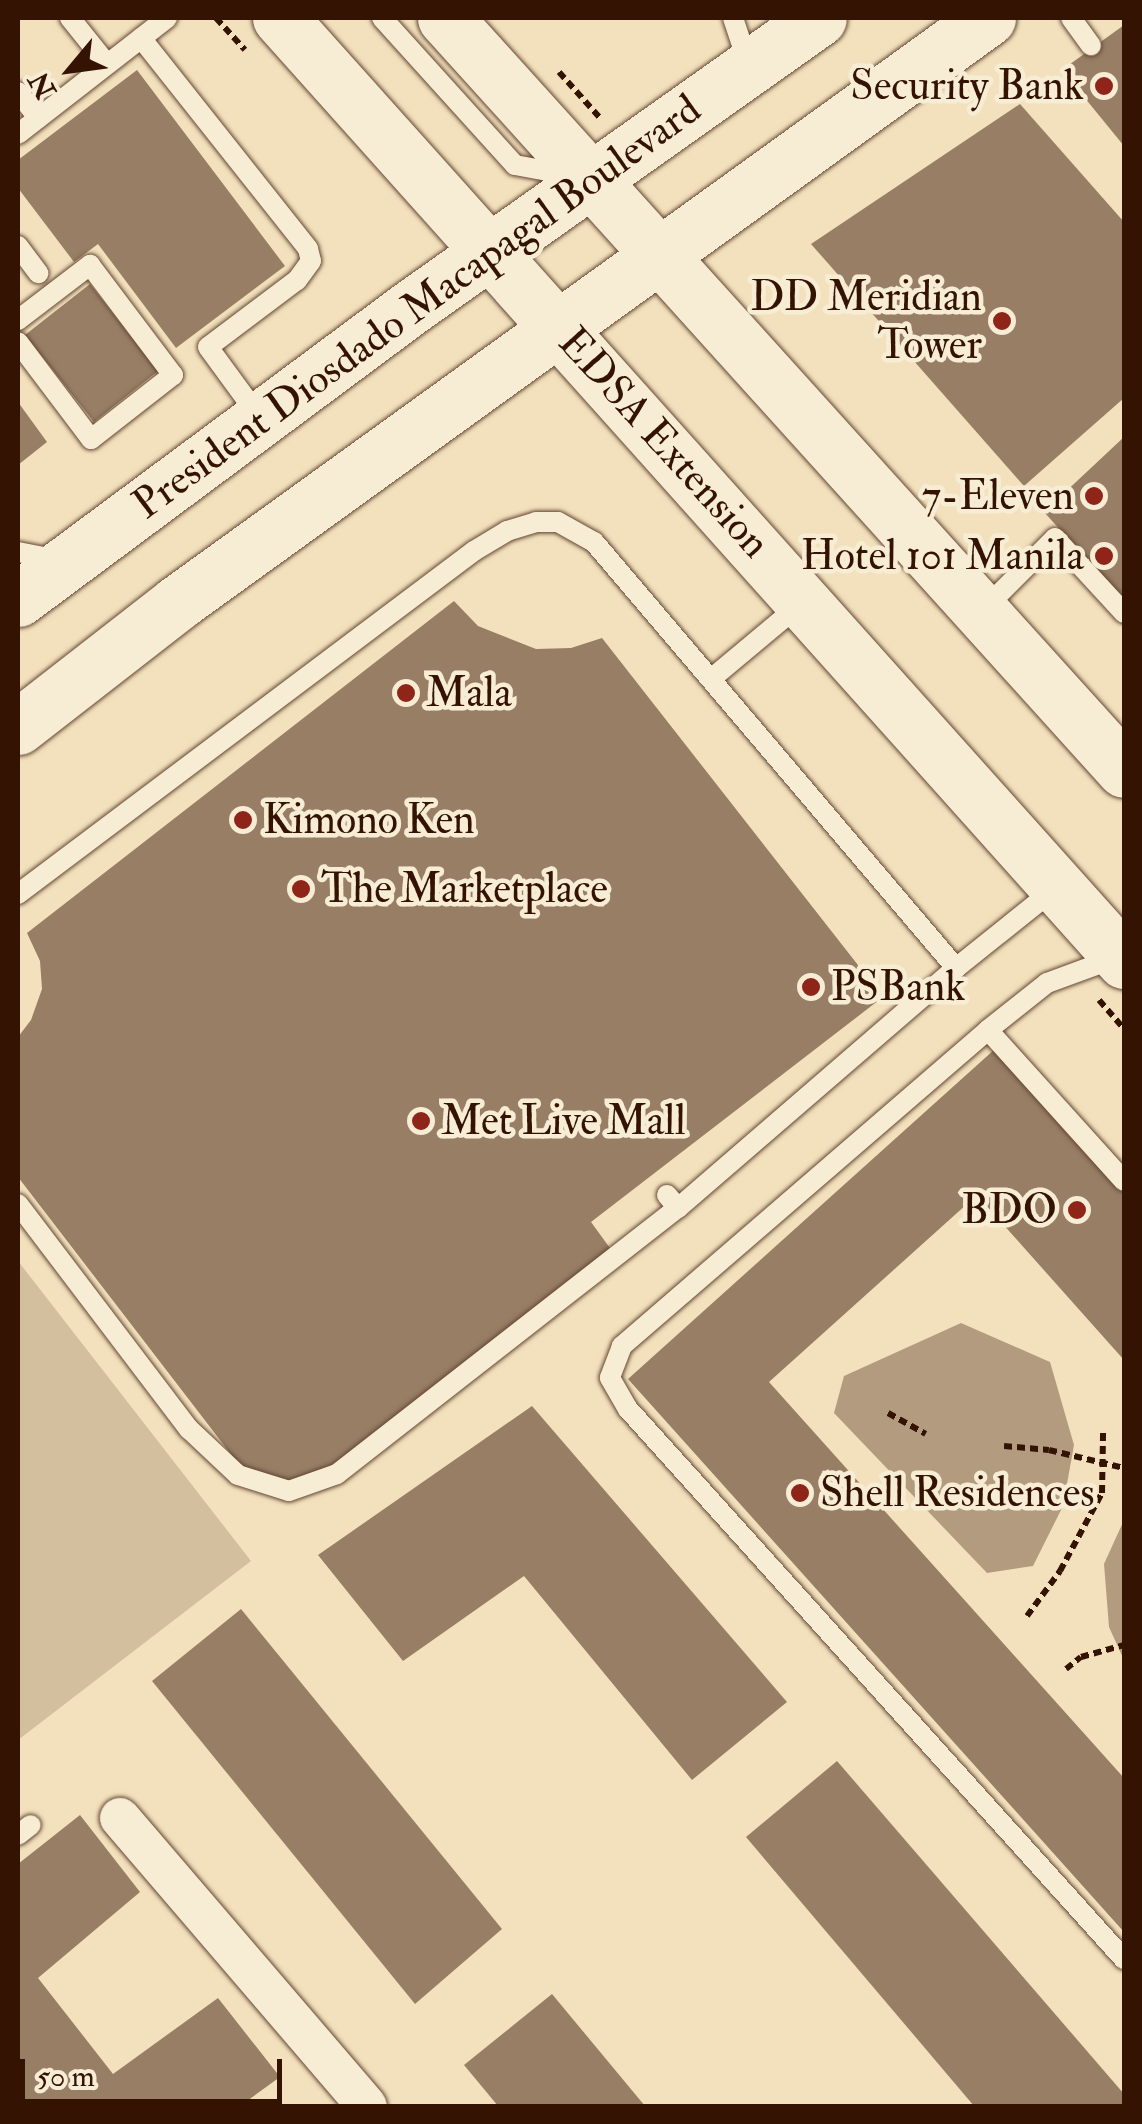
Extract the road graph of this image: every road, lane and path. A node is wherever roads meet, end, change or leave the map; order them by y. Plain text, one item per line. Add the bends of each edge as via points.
1 (70, 18) edge
2 (167, 18) edge
3 (280, 18) edge
4 (382, 18) edge
5 (446, 18) edge
6 (819, 18) edge
7 (988, 18) edge
8 (1071, 18) edge
9 (141, 38) junction
10 (741, 42) edge
11 (1091, 46) dead end
12 (107, 64) junction
13 (18, 92) edge
14 (38, 118) junction
15 (18, 134) edge
16 (591, 179) junction
17 (18, 246) edge
18 (491, 250) junction
19 (660, 254) junction
20 (38, 273) dead end
21 (18, 320) edge
22 (561, 326) junction
23 (18, 342) edge
24 (262, 419) junction
25 (42, 556) edge
26 (18, 599) edge
27 (805, 601) junction
28 (982, 611) junction
29 (1124, 613) edge
30 (711, 680) junction
31 (18, 727) edge
32 (1122, 763) edge
33 (1058, 886) junction
34 (18, 894) edge
35 (1123, 958) edge
36 (956, 968) junction
37 (988, 1030) junction
38 (1124, 1181) edge
39 (18, 1204) edge
40 (888, 1413) dead end
41 (1103, 1433) dead end
42 (926, 1434) dead end
43 (1004, 1446) dead end
44 (1105, 1462) junction
45 (1124, 1468) edge
46 (1027, 1616) dead end
47 (1124, 1644) edge
48 (1066, 1669) dead end
49 (120, 1818) dead end
50 (1124, 1959) edge
51 (367, 2106) edge

1 - 12 lane
2 - 9 lane
3 - 18 main road, EDSA Extension
4 - 16 lane via 515,165
5 - 16 main road
6 - 10 main road, President Diosdado Macapagal Boulevard
7 - 19 main road
8 - 11 lane
9 - 12 lane
9 - 24 lane via 308,249 310,261 297,280 208,347
10 - 16 main road, President Diosdado Macapagal Boulevard
12 - 14 lane
13 - 14 lane
14 - 15 lane
16 - 18 main road, President Diosdado Macapagal Boulevard
16 - 19 main road
17 - 20 lane
18 - 22 main road, EDSA Extension
18 - 24 main road, President Diosdado Macapagal Boulevard
19 - 22 main road
19 - 28 main road
21 - 23 lane via 90,265 173,375 91,439
22 - 27 main road, EDSA Extension
22 - 31 main road
24 - 25 main road, President Diosdado Macapagal Boulevard
25 - 26 main road, President Diosdado Macapagal Boulevard
27 - 30 lane
27 - 33 main road, EDSA Extension
28 - 29 lane via 1056,538
28 - 32 main road
30 - 34 lane via 594,542 558,522 536,522 474,551
30 - 36 lane
33 - 35 main road, EDSA Extension
33 - 36 lane
35 - 37 lane via 1047,983
36 - 39 lane via 338,1474 289,1490 238,1475 189,1430
37 - 38 lane
37 - 50 lane via 622,1346 610,1378 628,1409
40 - 42 path
41 - 44 path
43 - 44 path
44 - 45 path
44 - 46 path via 1102,1494 1085,1528
47 - 48 path via 1081,1657
49 - 51 street

